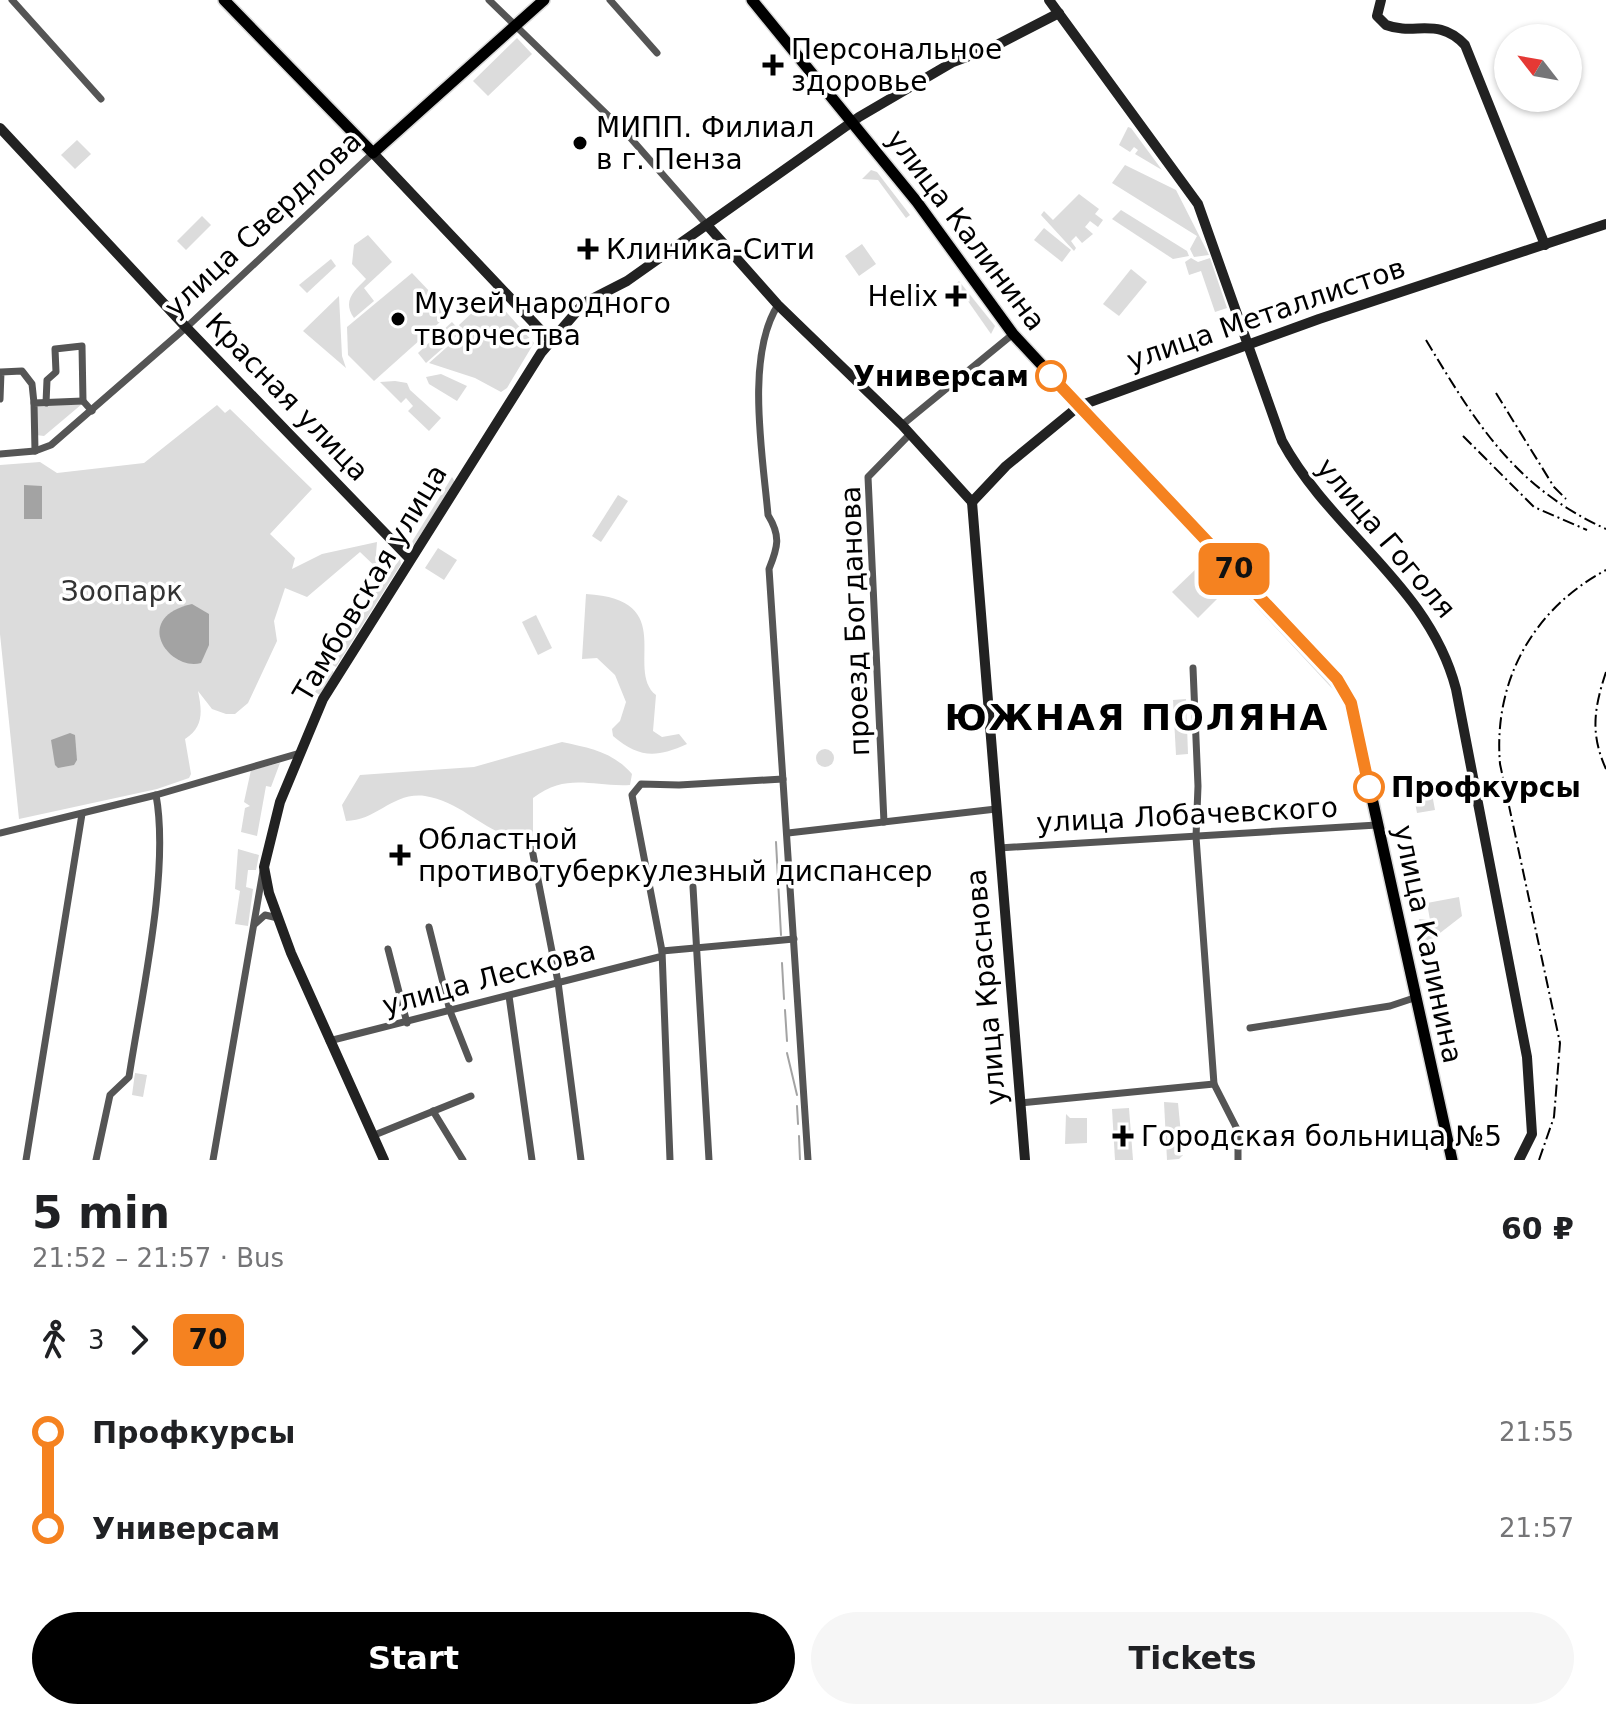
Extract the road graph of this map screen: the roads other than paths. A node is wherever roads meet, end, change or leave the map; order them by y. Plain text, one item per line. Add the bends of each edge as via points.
1 (12, 0) edge
2 (224, 0) edge
3 (489, 0) edge
4 (544, 0) edge
5 (610, 0) edge
6 (752, 0) edge
7 (1049, 0) edge
8 (1381, 0) edge
9 (1059, 13) junction
10 (515, 25) junction
11 (657, 53) dead end
12 (101, 99) dead end
13 (853, 121) junction
14 (0, 128) edge
15 (373, 153) junction
16 (1606, 224) edge
17 (707, 225) junction
18 (1545, 245) junction
19 (778, 305) junction
20 (187, 328) junction
21 (1013, 334) junction
22 (550, 340) junction
23 (1247, 345) junction
24 (0, 399) edge
25 (83, 401) junction
26 (34, 403) junction
27 (46, 403) junction
28 (1079, 406) junction
29 (92, 411) junction
30 (902, 425) junction
31 (910, 434) junction
32 (35, 451) junction
33 (0, 454) edge
34 (972, 502) junction
35 (410, 559) junction
36 (1193, 668) dead end
37 (300, 753) junction
38 (783, 779) junction
39 (156, 795) junction
40 (996, 809) junction
41 (82, 814) junction
42 (884, 822) junction
43 (1377, 825) junction
44 (0, 833) edge
45 (788, 833) junction
46 (1196, 837) junction
47 (999, 848) junction
48 (532, 849) dead end
49 (264, 867) junction
50 (693, 887) dead end
51 (279, 918) junction
52 (254, 926) junction
53 (429, 927) dead end
54 (794, 939) junction
55 (697, 946) junction
56 (388, 949) dead end
57 (661, 954) junction
58 (558, 982) junction
59 (509, 996) junction
60 (1414, 998) junction
61 (450, 1011) junction
62 (407, 1023) junction
63 (1250, 1028) dead end
64 (329, 1041) junction
65 (469, 1059) dead end
66 (1214, 1084) junction
67 (471, 1096) dead end
68 (1020, 1103) junction
69 (433, 1111) junction
70 (372, 1136) junction
71 (26, 1160) edge
72 (96, 1160) edge
73 (213, 1160) edge
74 (384, 1160) edge
75 (463, 1160) edge
76 (532, 1160) edge
77 (581, 1160) edge
78 (670, 1160) edge
79 (709, 1160) edge
80 (808, 1160) edge
81 (1025, 1160) edge
82 (1238, 1160) edge
83 (1452, 1160) edge
84 (1519, 1160) edge

1 - 12 street
2 - 15 main road
3 - 10 street
4 - 10 main road, улица Свердлова
5 - 11 street
6 - 13 main road, улица Калинина
7 - 9 main road, улица Гоголя
8 - 18 main road via 1377,16 1386,25 1434,28 1465,45
9 - 13 main road, Тамбовская улица via 953,62
9 - 23 main road, улица Гоголя via 1194,198 1208,225
10 - 15 main road, улица Свердлова
10 - 17 street via 627,134
13 - 17 main road, Тамбовская улица
13 - 21 main road, улица Калинина
14 - 20 main road, Красная улица
15 - 20 street, улица Свердлова
15 - 22 main road
16 - 18 main road, улица Металлистов
17 - 19 main road
17 - 22 main road, Тамбовская улица via 606,294 584,303
18 - 23 main road, улица Металлистов
19 - 30 main road
19 - 38 street via 771,316 757,388 768,515 779,546 769,569
20 - 29 street, улица Свердлова
20 - 35 main road, Красная улица
21 - 28 main road, улица Калинина
21 - 30 street
22 - 35 main road, Тамбовская улица
23 - 28 main road, улица Металлистов
23 - 84 main road, улица Гоголя via 1296,467 1426,619 1452,674 1527,1057 1532,1134
24 - 26 street via 1,372 22,371 32,384
25 - 27 street
25 - 27 street via 82,346 55,349 56,372 47,380
25 - 29 street
26 - 27 street
26 - 32 street
28 - 34 main road, улица Металлистов via 1006,466
28 - 43 main road, улица Калинина via 1337,679 1351,703
29 - 32 street, улица Свердлова via 51,445
30 - 31 main road
31 - 34 main road
31 - 42 street, проезд Богданова via 868,480
32 - 33 street, улица Свердлова
34 - 40 main road, улица Краснова
35 - 37 main road, Тамбовская улица via 323,699
36 - 46 street
37 - 39 street
37 - 49 main road, Тамбовская улица via 280,802
38 - 45 street
38 - 57 street via 641,784 634,790 631,801
39 - 41 street
39 - 72 street via 157,873 129,1077 110,1095
40 - 42 street
40 - 47 main road, улица Краснова
41 - 44 street
41 - 71 street
42 - 45 street
43 - 46 street, улица Лобачевского
43 - 60 main road, улица Калинина
45 - 54 street
46 - 47 street, улица Лобачевского
46 - 66 street
47 - 68 main road, улица Краснова
48 - 58 street
49 - 51 main road
49 - 52 street
50 - 55 street
51 - 52 street via 265,915
51 - 64 main road
52 - 73 street
53 - 61 street
54 - 55 street, улица Лескова
54 - 80 street
55 - 57 street, улица Лескова
55 - 79 street
56 - 62 street
57 - 58 street, улица Лескова
57 - 78 street
58 - 59 street, улица Лескова
58 - 77 street
59 - 61 street, улица Лескова
59 - 76 street
60 - 63 street
60 - 83 main road, улица Калинина
61 - 62 street, улица Лескова
61 - 65 street
62 - 64 street, улица Лескова
64 - 70 main road
66 - 68 street
66 - 82 street via 1238,1131
67 - 69 street
68 - 81 main road, улица Краснова
69 - 70 street
69 - 75 street
70 - 74 main road

